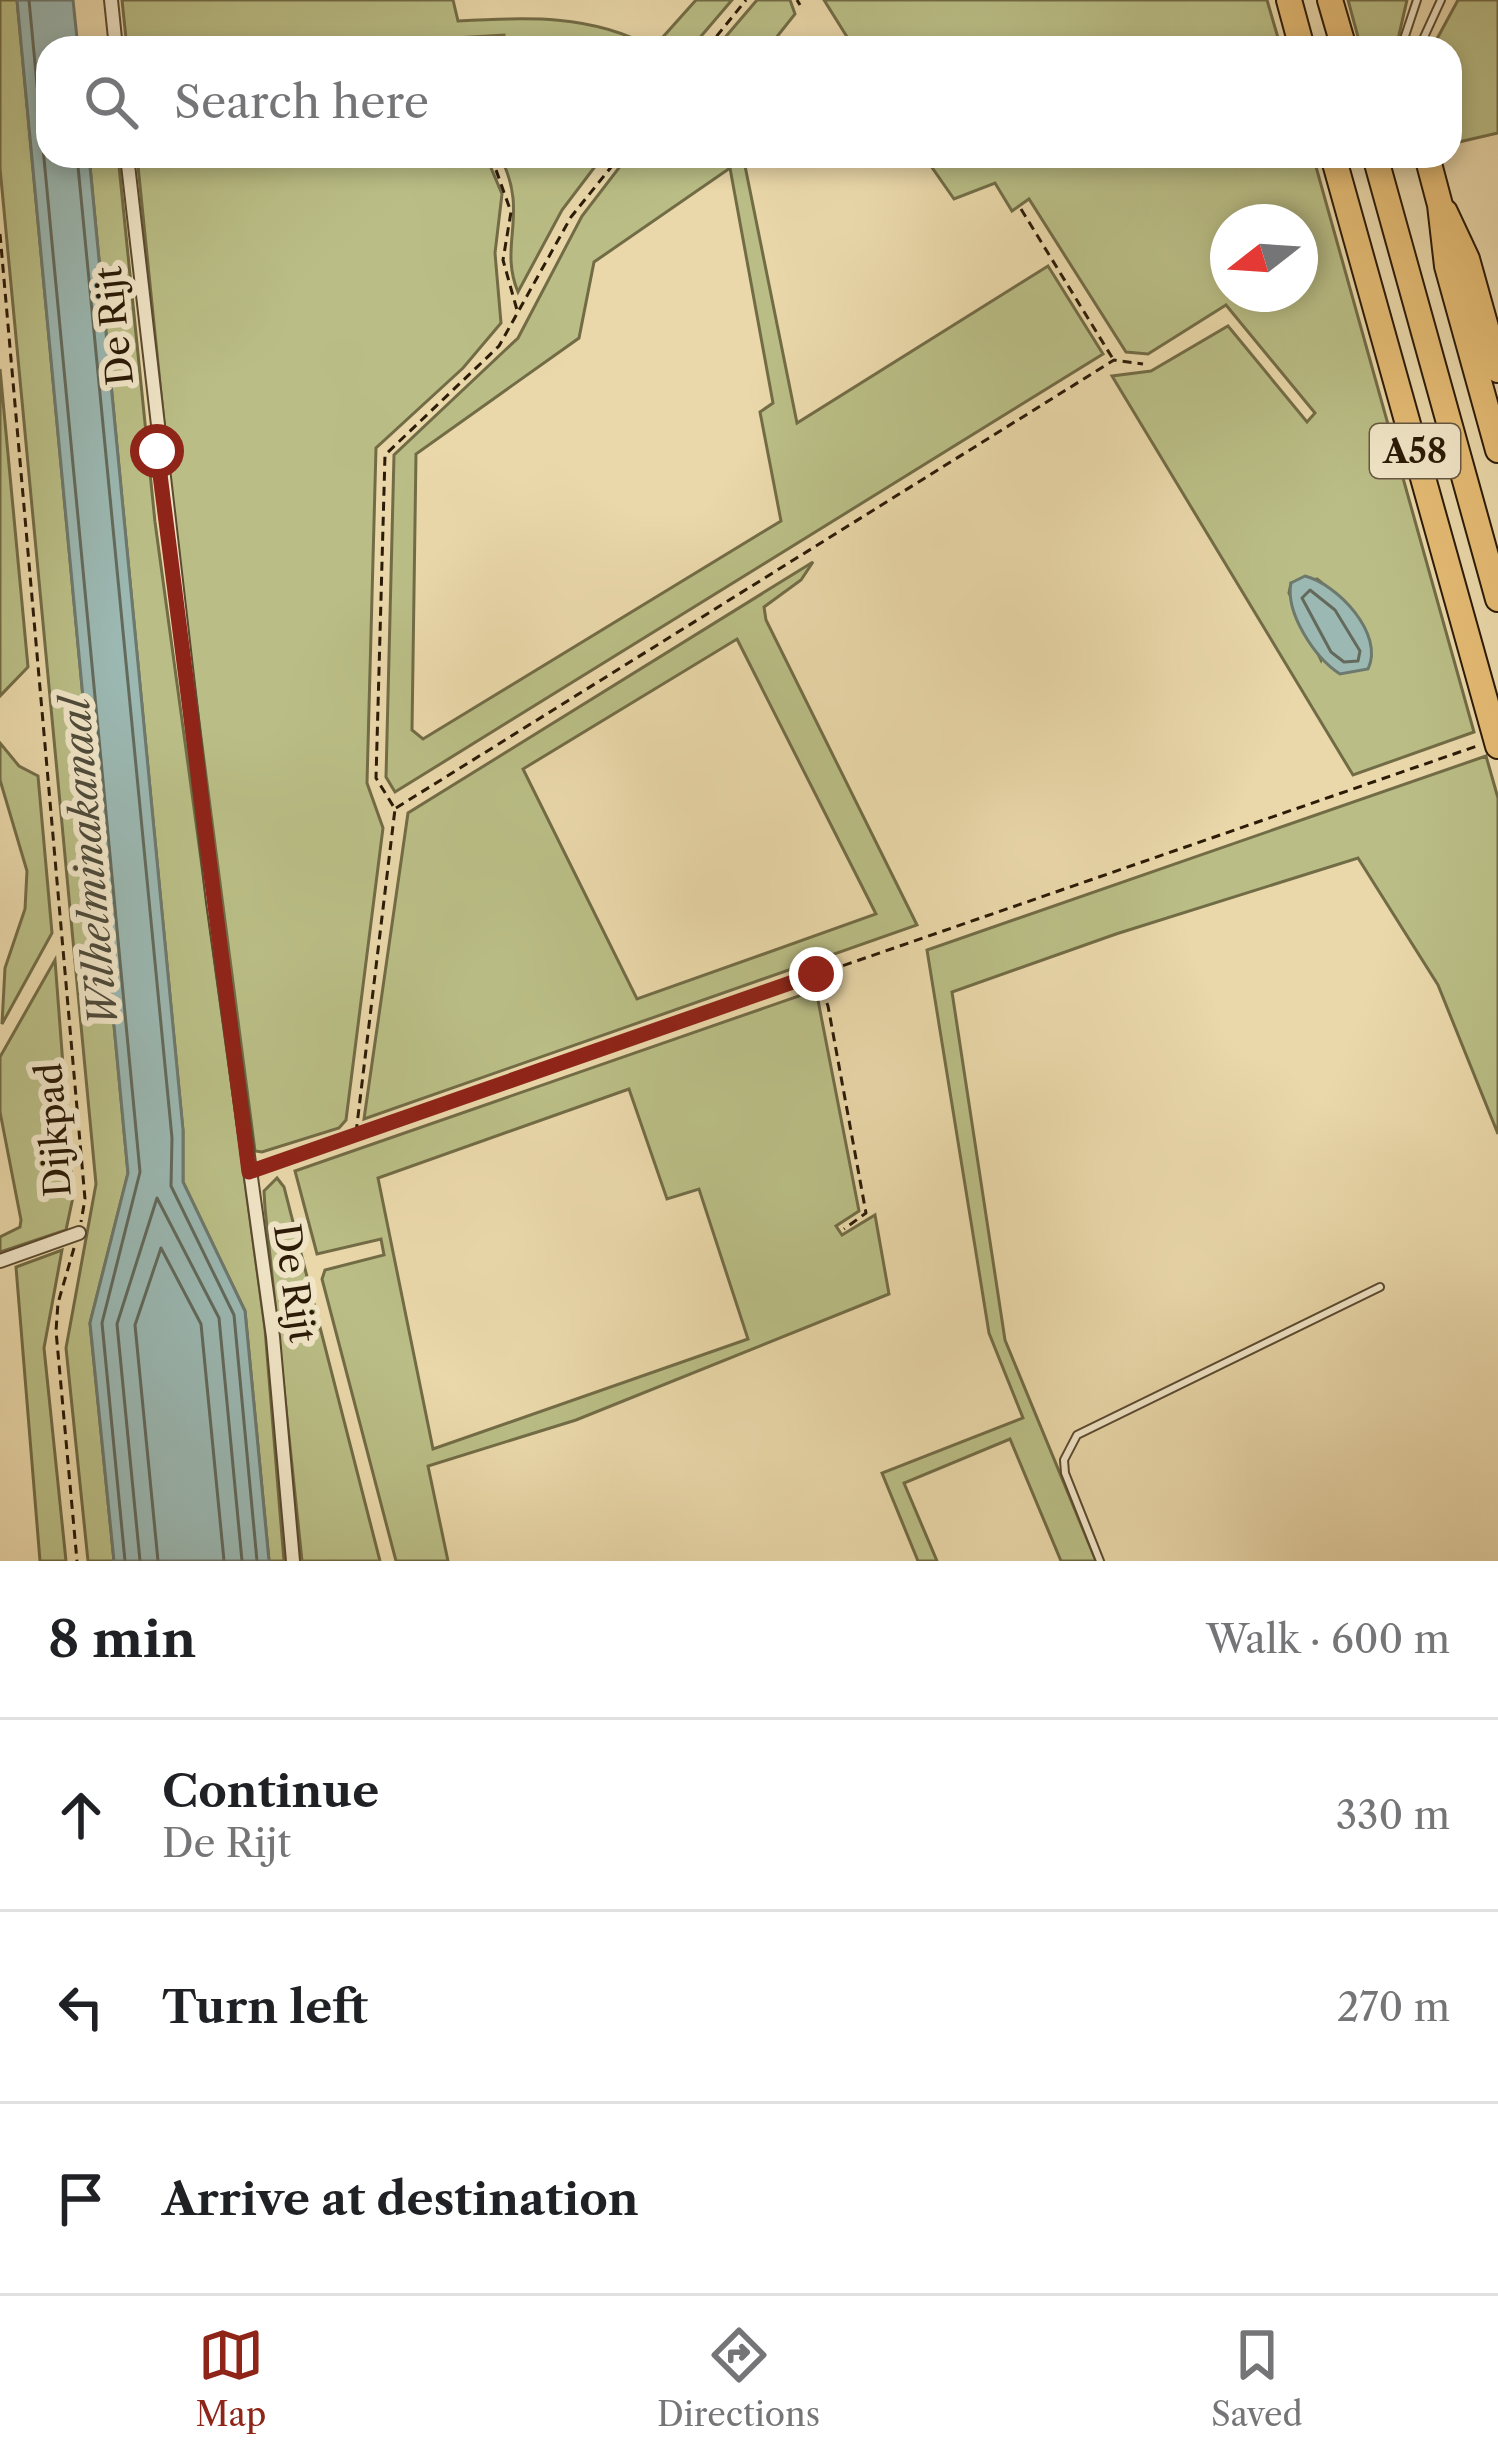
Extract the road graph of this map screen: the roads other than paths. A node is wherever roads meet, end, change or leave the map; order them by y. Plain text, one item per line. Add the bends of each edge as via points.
1 (111, 0) edge
2 (1289, 0) edge
3 (1330, 0) edge
4 (1417, 0) edge
5 (1441, 0) edge
6 (115, 36) edge
7 (1299, 36) edge
8 (1340, 36) edge
9 (1405, 36) edge
10 (1424, 36) edge
11 (128, 168) edge
12 (1336, 168) edge
13 (1378, 168) edge
14 (1430, 168) edge
15 (1440, 205) junction
16 (1498, 370) edge
17 (1498, 450) edge
18 (1498, 599) edge
19 (1487, 746) edge
20 (79, 1233) road end
21 (0, 1261) edge
22 (1380, 1287) dead end
23 (293, 1561) edge
24 (1100, 1561) edge

1 - 6 street
2 - 7 highway
3 - 8 highway
4 - 9 lane
5 - 10 lane
11 - 23 street, De Rijt via 157,451 280,1395
12 - 19 highway, A58
13 - 18 highway, A58
14 - 15 highway, A58
15 - 16 highway, A58 via 1467,259
15 - 17 highway, A58 via 1447,266
20 - 21 street
22 - 24 lane via 1077,1435 1065,1473

